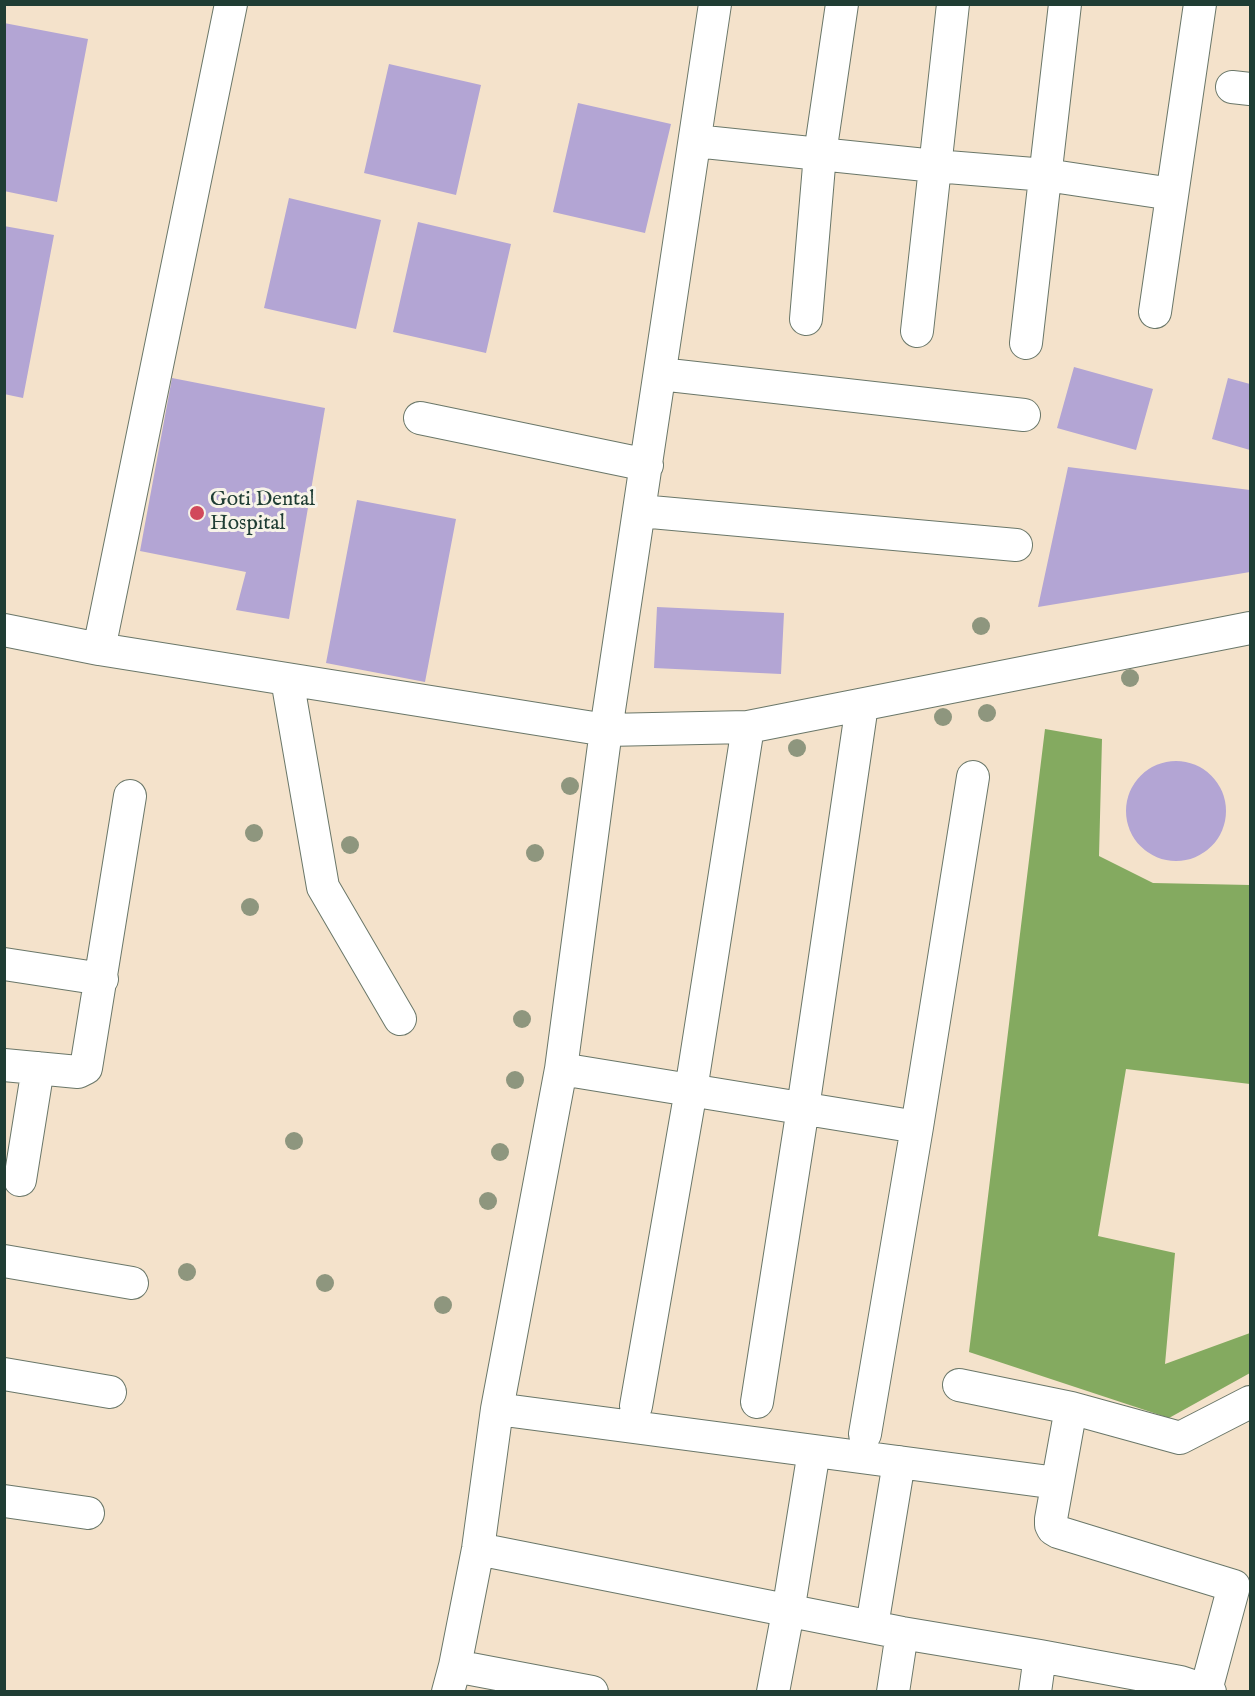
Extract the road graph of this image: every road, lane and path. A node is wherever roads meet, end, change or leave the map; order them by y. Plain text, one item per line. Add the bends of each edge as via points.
1 (231, 4) edge
2 (715, 4) edge
3 (842, 4) edge
4 (953, 4) edge
5 (1065, 4) edge
6 (1200, 4) edge
7 (695, 141) junction
8 (820, 154) junction
9 (935, 166) junction
10 (1046, 175) junction
11 (1172, 194) junction
12 (1155, 312) dead end
13 (806, 319) dead end
14 (917, 331) dead end
15 (1026, 343) dead end
16 (660, 374) junction
17 (1024, 415) dead end
18 (420, 418) dead end
19 (647, 465) junction
20 (640, 511) junction
21 (1016, 545) dead end
22 (1251, 628) edge
23 (4, 630) edge
24 (99, 649) junction
25 (287, 679) junction
26 (861, 705) junction
27 (748, 727) junction
28 (606, 730) junction
29 (973, 777) dead end
30 (130, 796) dead end
31 (4, 964) edge
32 (102, 979) junction
33 (400, 1019) dead end
34 (4, 1065) edge
35 (38, 1068) junction
36 (561, 1069) junction
37 (691, 1090) junction
38 (803, 1108) junction
39 (917, 1127) junction
40 (20, 1180) dead end
41 (4, 1261) edge
42 (132, 1283) dead end
43 (4, 1374) edge
44 (958, 1385) dead end
45 (110, 1392) dead end
46 (757, 1402) dead end
47 (1251, 1402) edge
48 (636, 1406) dead end
49 (1071, 1408) junction
50 (497, 1409) junction
51 (865, 1434) dead end
52 (814, 1451) junction
53 (899, 1462) junction
54 (1056, 1483) junction
55 (4, 1501) edge
56 (88, 1513) dead end
57 (478, 1549) junction
58 (788, 1612) junction
59 (872, 1626) junction
60 (902, 1633) junction
61 (1040, 1656) junction
62 (452, 1679) edge
63 (1194, 1689) edge
64 (592, 1692) edge
65 (773, 1692) edge
66 (893, 1692) edge
67 (1035, 1692) edge

1 - 24 street
2 - 7 street
3 - 8 street
4 - 9 street
5 - 10 street
6 - 11 street
7 - 8 street
7 - 16 street
8 - 9 street
8 - 13 street
9 - 10 street
9 - 14 street
10 - 11 street
10 - 15 street
11 - 12 street
16 - 17 street
16 - 19 street
18 - 19 street
19 - 20 street
20 - 21 street
20 - 28 street
22 - 26 street
23 - 24 street
24 - 25 street
25 - 28 street
25 - 33 street via 323,887
26 - 27 street
26 - 38 street
27 - 28 street
27 - 37 street
28 - 36 street
29 - 39 street
30 - 32 street
31 - 32 street
32 - 35 street via 86,1068 78,1072
34 - 35 street
35 - 40 street
36 - 37 street
36 - 50 street
37 - 38 street
37 - 48 street
38 - 39 street
38 - 46 street
39 - 51 street
41 - 42 street
43 - 45 street
44 - 49 street
47 - 49 street via 1180,1438
49 - 54 street
50 - 52 street
50 - 57 street
52 - 53 street
52 - 58 street
53 - 54 street
53 - 59 street
54 - 63 street via 1051,1525 1058,1532 1234,1586
55 - 56 street
57 - 58 street
57 - 62 street
58 - 59 street
58 - 65 street
59 - 60 street
60 - 61 street
60 - 66 street
61 - 63 street
61 - 67 street
62 - 64 street

